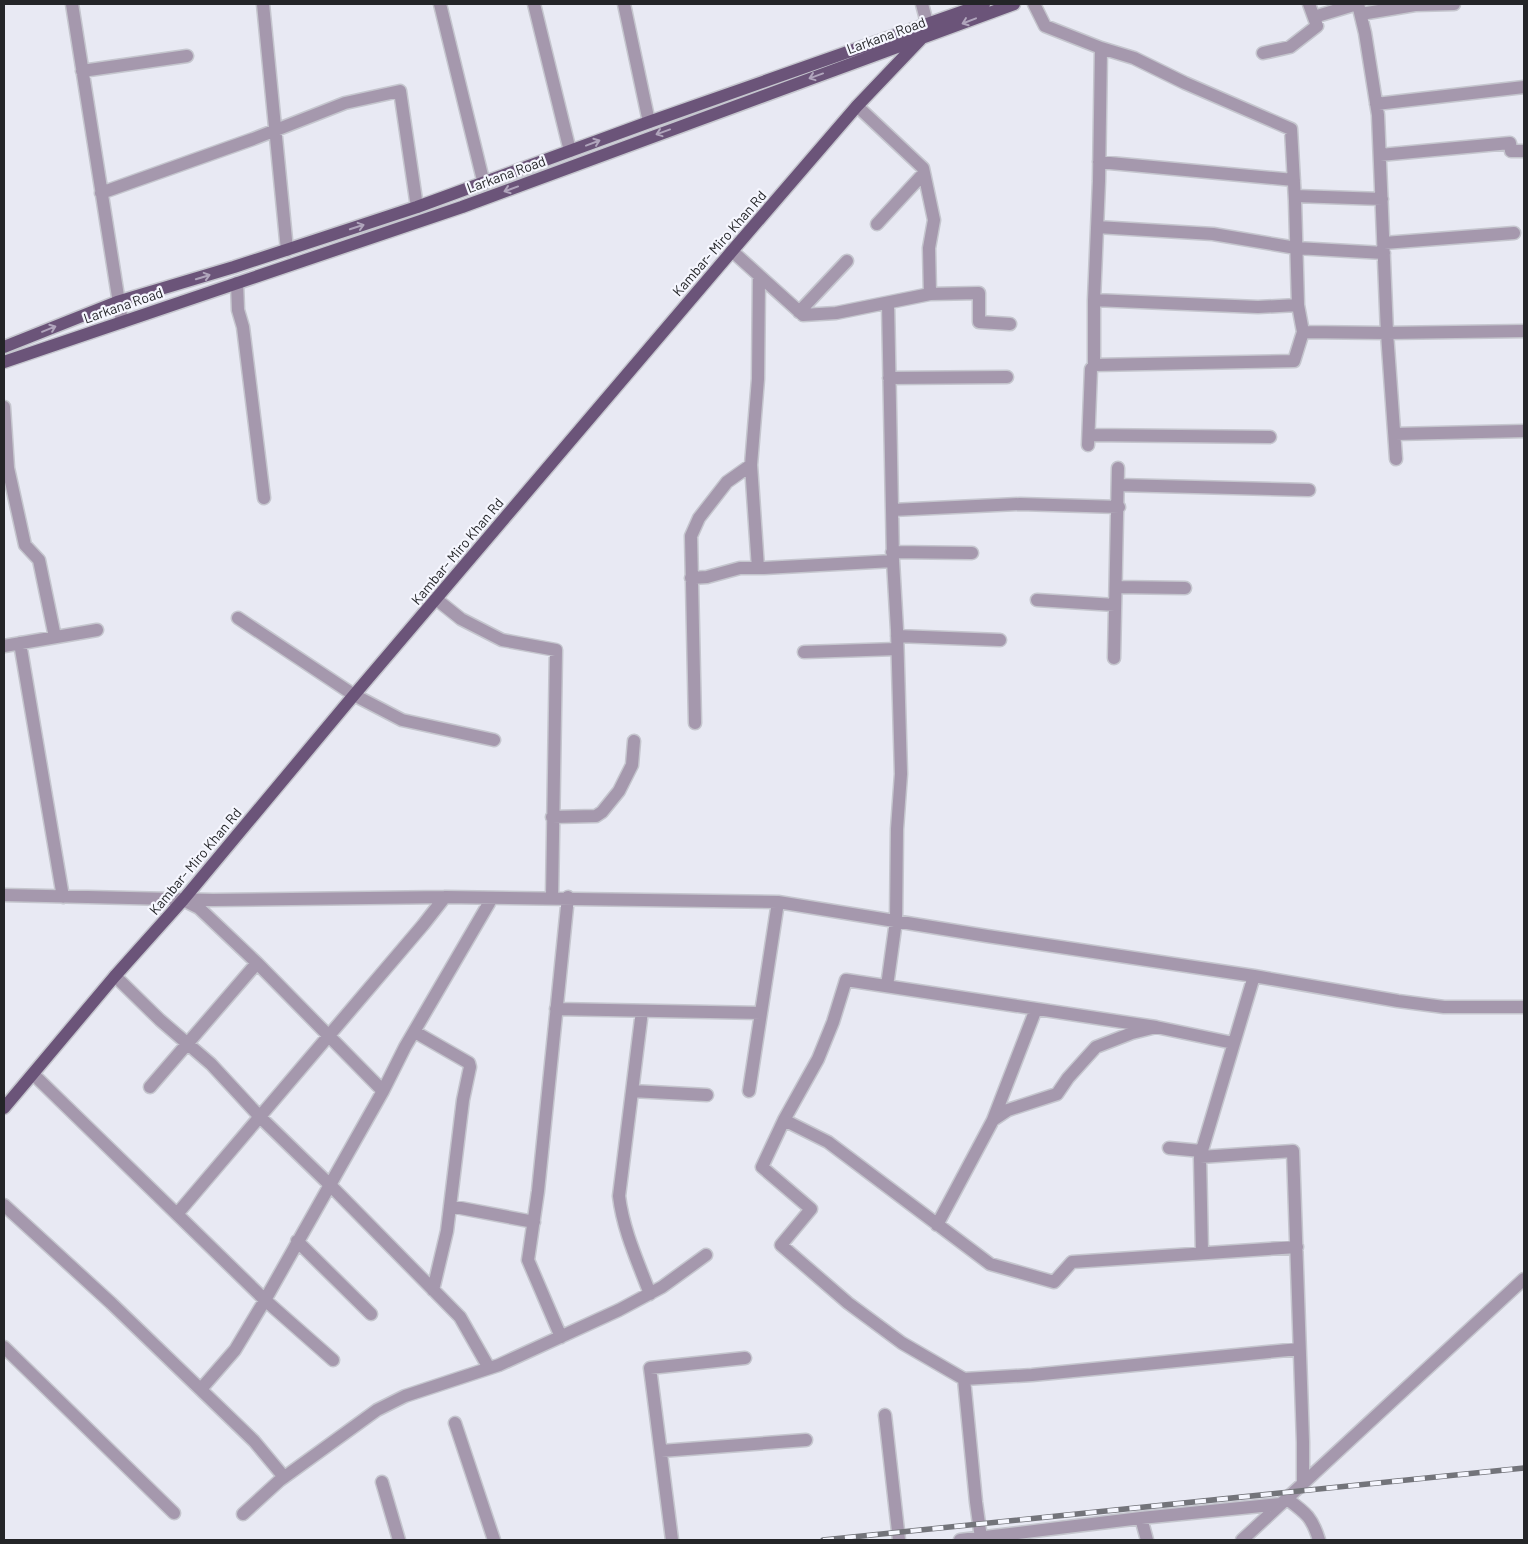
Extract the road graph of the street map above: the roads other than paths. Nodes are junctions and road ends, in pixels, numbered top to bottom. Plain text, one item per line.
1 (72, 4) edge
2 (263, 4) edge
3 (440, 4) edge
4 (534, 4) edge
5 (624, 4) edge
6 (922, 4) edge
7 (984, 4) edge
8 (1014, 4) edge
9 (1034, 4) edge
10 (1309, 4) edge
11 (1454, 4) edge
12 (1410, 5) edge
13 (1359, 7) edge
14 (1314, 17) junction
15 (933, 21) junction
16 (921, 38) junction
17 (1101, 48) junction
18 (1263, 53) dead end
19 (187, 56) dead end
20 (82, 71) junction
21 (1524, 87) edge
22 (738, 98) junction
23 (1376, 104) junction
24 (856, 106) junction
25 (649, 122) junction
26 (276, 130) junction
27 (1524, 151) edge
28 (570, 152) junction
29 (1380, 155) junction
30 (1099, 162) junction
31 (924, 173) junction
32 (1294, 180) junction
33 (484, 184) junction
34 (101, 193) junction
35 (1295, 196) junction
36 (1382, 198) junction
37 (417, 207) junction
38 (877, 224) dead end
39 (1097, 227) junction
40 (1514, 233) dead end
41 (1296, 248) junction
42 (1384, 248) junction
43 (287, 250) junction
44 (732, 251) junction
45 (847, 261) dead end
46 (759, 276) junction
47 (237, 283) junction
48 (930, 294) junction
49 (1094, 300) junction
50 (117, 302) junction
51 (888, 303) junction
52 (1298, 305) junction
53 (799, 312) junction
54 (122, 322) junction
55 (1010, 324) dead end
56 (1524, 331) edge
57 (1303, 332) junction
58 (1388, 334) junction
59 (4, 347) edge
60 (4, 362) edge
61 (1094, 365) junction
62 (1007, 377) dead end
63 (889, 378) junction
64 (4, 407) edge
65 (1524, 431) edge
66 (1395, 434) junction
67 (1270, 437) dead end
68 (1396, 459) dead end
69 (751, 465) junction
70 (6, 468) edge
71 (1118, 468) dead end
72 (1118, 485) junction
73 (1309, 490) dead end
74 (264, 498) dead end
75 (1118, 507) junction
76 (892, 510) junction
77 (972, 552) dead end
78 (892, 557) junction
79 (758, 568) junction
80 (691, 578) junction
81 (1116, 587) junction
82 (1186, 588) dead end
83 (436, 599) junction
84 (1037, 600) dead end
85 (1115, 606) junction
86 (238, 618) dead end
87 (97, 630) dead end
88 (897, 636) junction
89 (55, 637) junction
90 (1000, 640) dead end
91 (20, 643) junction
92 (4, 646) edge
93 (897, 649) junction
94 (804, 652) dead end
95 (1114, 658) dead end
96 (354, 695) junction
97 (695, 723) dead end
98 (494, 740) dead end
99 (634, 741) dead end
100 (552, 816) junction
101 (4, 896) edge
102 (63, 897) junction
103 (445, 897) junction
104 (552, 897) junction
105 (568, 897) junction
106 (492, 898) junction
107 (183, 900) junction
108 (778, 902) junction
109 (896, 922) junction
110 (257, 963) junction
111 (115, 976) junction
112 (1254, 976) junction
113 (887, 986) junction
114 (1524, 1007) edge
115 (556, 1008) junction
116 (1036, 1009) junction
117 (642, 1011) junction
118 (761, 1013) junction
119 (1156, 1027) junction
120 (415, 1032) junction
121 (328, 1036) junction
122 (1233, 1043) junction
123 (188, 1044) junction
124 (33, 1074) junction
125 (150, 1087) dead end
126 (382, 1091) junction
127 (632, 1091) junction
128 (749, 1091) dead end
129 (707, 1095) dead end
130 (4, 1108) edge
131 (260, 1117) junction
132 (784, 1120) junction
133 (992, 1120) junction
134 (1169, 1148) dead end
135 (1200, 1154) junction
136 (329, 1184) junction
137 (4, 1205) edge
138 (450, 1206) junction
139 (178, 1214) junction
140 (534, 1222) junction
141 (937, 1225) junction
142 (297, 1242) junction
143 (1297, 1247) junction
144 (1202, 1254) junction
145 (706, 1255) dead end
146 (1524, 1279) edge
147 (433, 1290) junction
148 (650, 1294) junction
149 (265, 1300) junction
150 (371, 1314) dead end
151 (560, 1337) junction
152 (4, 1347) edge
153 (1299, 1349) junction
154 (745, 1358) dead end
155 (333, 1360) dead end
156 (489, 1368) junction
157 (964, 1379) junction
158 (201, 1390) junction
159 (885, 1415) dead end
160 (455, 1423) dead end
161 (806, 1440) dead end
162 (661, 1451) junction
163 (284, 1477) junction
164 (382, 1482) dead end
165 (1303, 1484) junction
166 (1284, 1501) junction
167 (174, 1513) dead end
168 (243, 1514) dead end
169 (1141, 1518) junction
170 (981, 1538) junction
171 (399, 1540) edge
172 (494, 1540) edge
173 (672, 1540) edge
174 (899, 1540) edge
175 (960, 1540) edge
176 (966, 1540) edge
177 (1148, 1540) edge
178 (1242, 1540) edge
179 (1320, 1540) edge

1 - 20 street
2 - 26 street
3 - 33 street
4 - 28 street
5 - 25 street
6 - 15 street
7 - 15 main road, Larkana Road
8 -> 16 main road, Larkana Road
9 - 17 street
10 - 14 street
11 - 12 street
12 - 13 street
13 - 14 street
13 - 23 street
14 - 18 street
15 - 16 main road, Kambar- Miro Khan Rd
15 - 22 main road, Larkana Road
16 -> 22 main road, Larkana Road
16 - 24 main road, Kambar- Miro Khan Rd
17 - 30 street
17 - 32 street
19 - 20 street
20 - 34 street
21 - 23 street
22 - 25 main road, Larkana Road
22 -> 47 main road, Larkana Road
23 - 29 street
24 - 31 street
24 - 44 main road, Kambar- Miro Khan Rd
28 -> 25 main road, Larkana Road
26 - 34 street
26 - 37 street
26 - 43 street
27 - 29 street
28 - 33 main road, Larkana Road
29 - 36 street
30 - 32 street
30 - 39 street
31 - 38 street
31 - 48 street
32 - 35 street
33 - 37 main road, Larkana Road
34 - 50 street
35 - 36 street
35 - 41 street
36 - 42 street
43 -> 37 main road, Larkana Road
39 - 41 street
39 - 49 street
40 - 42 street
41 - 42 street
41 - 52 street
42 - 58 street
50 -> 43 main road, Larkana Road
44 - 46 street
44 - 83 main road, Kambar- Miro Khan Rd
45 - 53 street
46 - 53 street
46 - 69 street
47 - 54 main road, Larkana Road
47 - 74 street
48 - 51 street
48 - 55 street
49 - 52 street
49 - 61 street
50 - 54 street
59 -> 50 main road, Larkana Road
51 - 53 street
51 - 63 street
52 - 57 street
54 - 60 main road, Larkana Road
56 - 58 street
57 - 58 street
57 - 61 street
58 - 66 street
61 - 67 street
62 - 63 street
63 - 76 street
64 - 70 street
65 - 66 street
66 - 68 street
69 - 79 street
69 - 80 street
70 - 89 street
71 - 72 street
72 - 73 street
72 - 75 street
75 - 76 street
75 - 81 street
76 - 78 street
77 - 78 street
78 - 79 street
78 - 88 street
79 - 80 street
80 - 97 street
81 - 82 street
81 - 85 street
83 - 96 main road, Kambar- Miro Khan Rd
83 - 100 street
84 - 85 street
85 - 95 street
86 - 96 street
87 - 89 street
88 - 90 street
88 - 93 street
89 - 91 street
91 - 92 street
91 - 102 street
93 - 94 street
93 - 109 street
96 - 98 street
96 - 107 main road, Kambar- Miro Khan Rd
99 - 100 street
100 - 104 street
101 - 102 street
102 - 107 street
103 - 106 street
103 - 107 street
103 - 121 street
104 - 105 street
104 - 106 street
105 - 108 street
105 - 115 street
106 - 120 street
107 - 110 street
107 - 111 main road, Kambar- Miro Khan Rd
108 - 109 street
108 - 118 street
109 - 112 street
109 - 113 street
110 - 121 street
110 - 123 street
111 - 123 street
111 - 124 main road, Kambar- Miro Khan Rd
112 - 114 street
112 - 122 street
113 - 116 street
113 - 132 street
115 - 117 street
115 - 140 street
116 - 119 street
116 - 133 street
117 - 118 street
117 - 127 street
118 - 128 street
119 - 122 street
119 - 133 street
120 - 126 street
120 - 138 street
121 - 126 street
121 - 131 street
122 - 135 street
123 - 125 street
123 - 131 street
124 - 130 main road, Kambar- Miro Khan Rd
124 - 139 street
126 - 136 street
127 - 129 street
127 - 148 street
131 - 136 street
131 - 139 street
132 - 141 street
132 - 157 street
133 - 141 street
134 - 135 street
135 - 143 street
135 - 144 street
136 - 142 street
136 - 147 street
137 - 158 street
138 - 140 street
138 - 147 street
139 - 149 street
140 - 151 street
141 - 144 street
142 - 149 street
142 - 150 street
143 - 144 street
143 - 153 street
145 - 148 street
146 - 165 street
147 - 156 street
148 - 151 street
149 - 155 street
149 - 158 street
151 - 156 street
152 - 167 street
153 - 157 street
153 - 165 street
154 - 162 street
156 - 163 street
157 - 170 street
158 - 163 street
159 - 174 street
160 - 172 street
161 - 162 street
162 - 173 street
163 - 168 street
164 - 171 street
165 - 166 street
166 - 169 street
166 - 178 street
166 - 179 street
169 - 170 street
169 - 177 street
170 - 176 street
175 - 176 street

